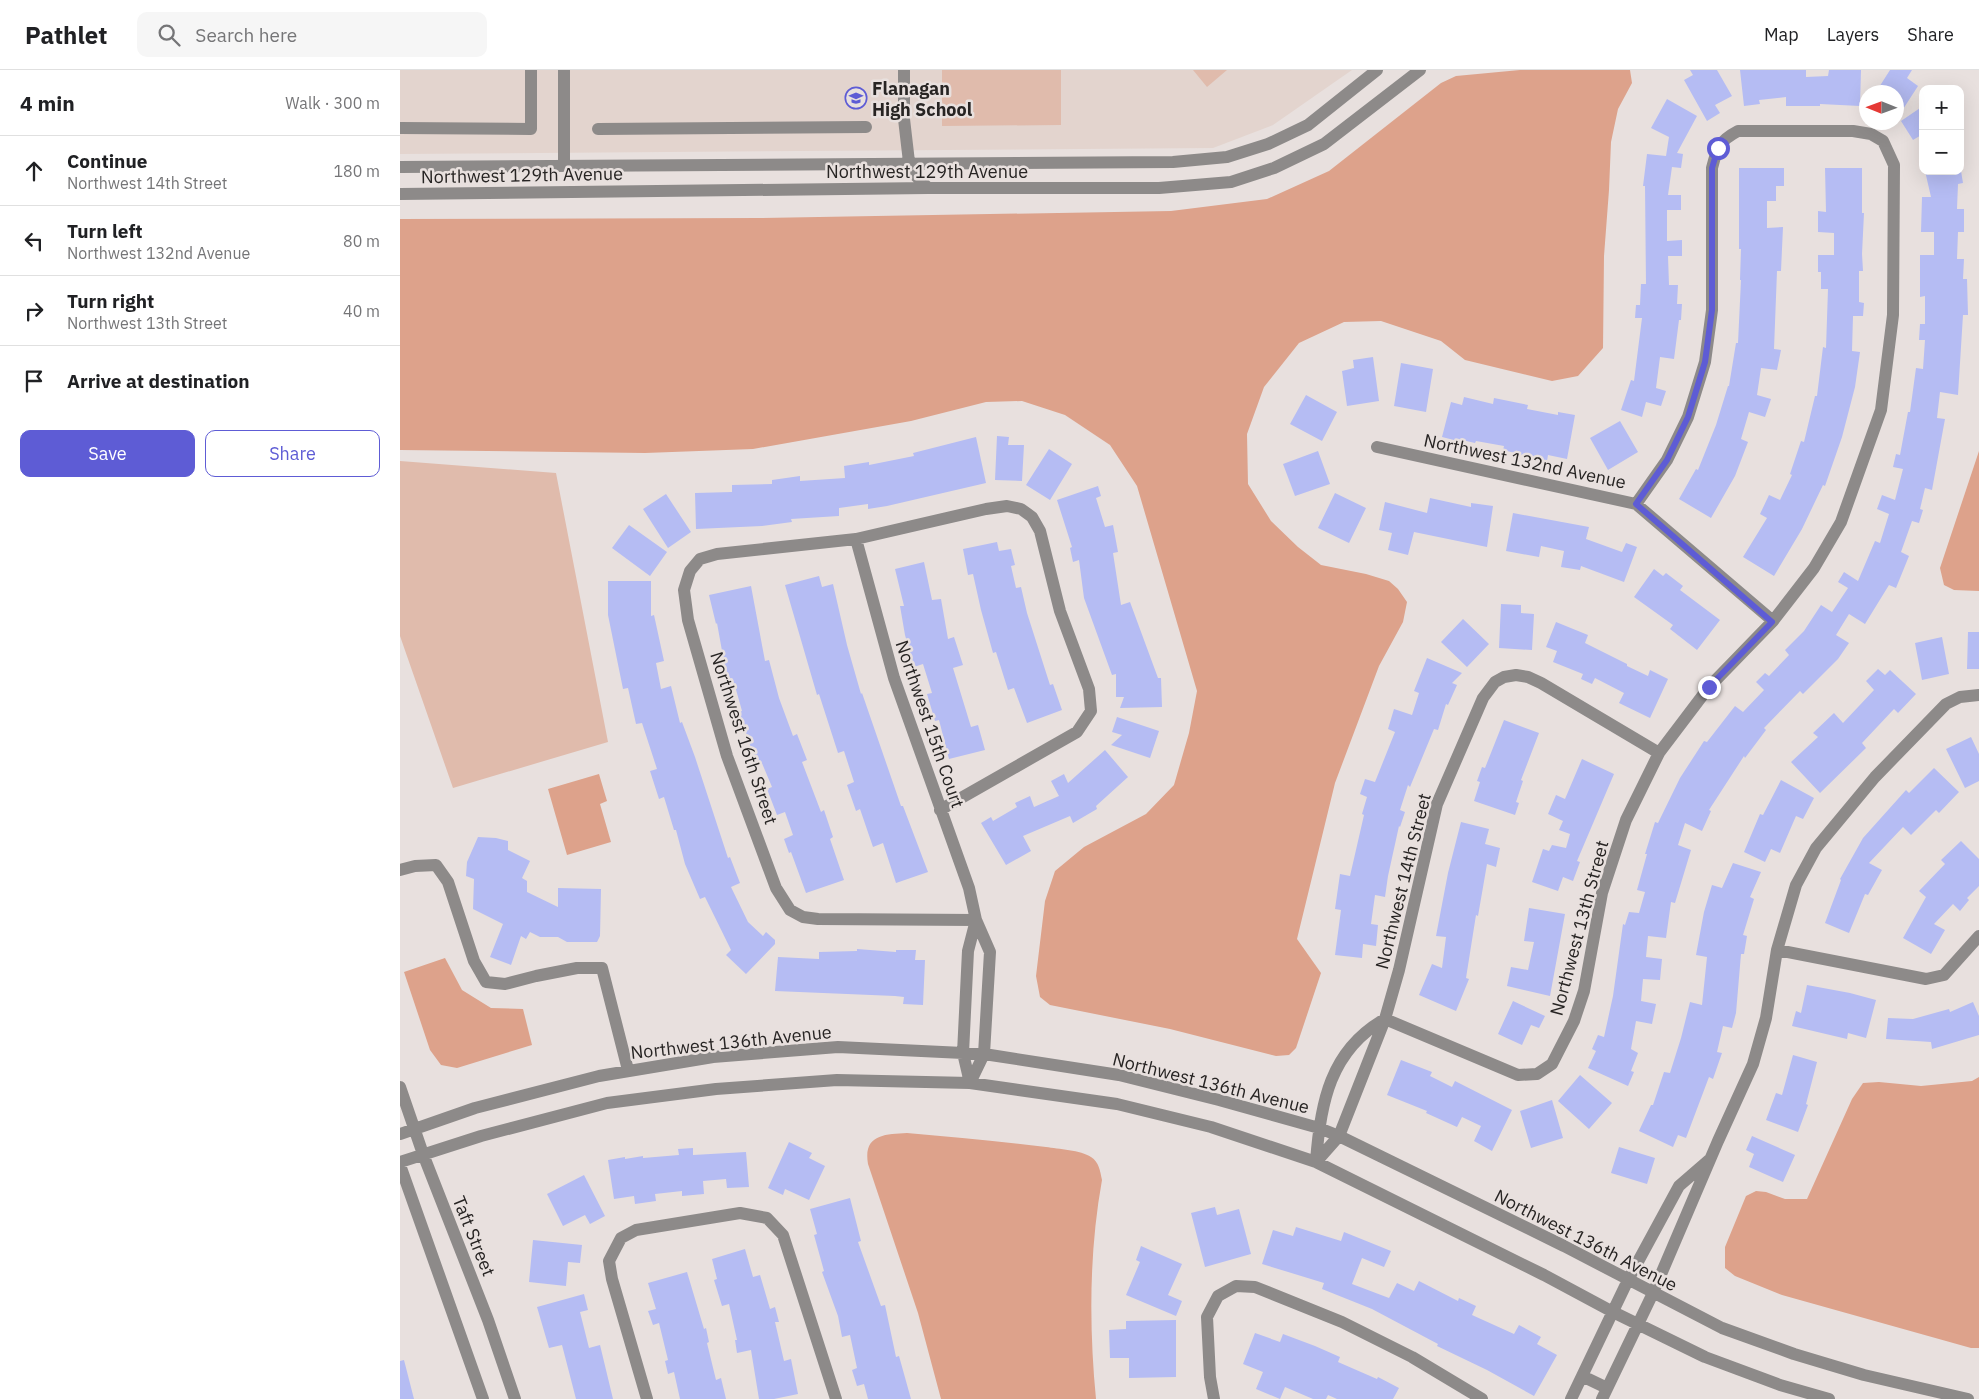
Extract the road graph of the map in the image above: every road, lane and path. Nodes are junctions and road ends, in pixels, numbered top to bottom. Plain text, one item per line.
1 (531, 70) edge
2 (564, 70) edge
3 (904, 70) edge
4 (1377, 70) edge
5 (1420, 70) edge
6 (866, 127) dead end
7 (400, 128) edge
8 (598, 129) dead end
9 (909, 162) junction
10 (564, 166) junction
11 (400, 167) edge
12 (928, 188) junction
13 (400, 194) edge
14 (1377, 447) dead end
15 (1636, 504) junction
16 (856, 539) junction
17 (1772, 622) junction
18 (1979, 695) edge
19 (1659, 754) junction
20 (940, 810) junction
21 (400, 870) edge
22 (976, 920) junction
23 (1979, 936) edge
24 (1777, 950) junction
25 (1385, 1019) junction
26 (963, 1053) junction
27 (984, 1054) junction
28 (628, 1070) junction
29 (970, 1083) junction
30 (400, 1087) edge
31 (1319, 1128) junction
32 (415, 1129) junction
33 (400, 1134) edge
34 (1339, 1136) junction
35 (423, 1154) junction
36 (1712, 1156) junction
37 (1316, 1162) junction
38 (400, 1163) edge
39 (1628, 1280) junction
40 (1653, 1294) junction
41 (1613, 1312) junction
42 (1638, 1324) junction
43 (1582, 1376) junction
44 (1604, 1394) edge
45 (483, 1399) edge
46 (515, 1399) edge
47 (647, 1399) edge
48 (836, 1399) edge
49 (1214, 1399) edge
50 (1482, 1399) edge
51 (1571, 1399) edge
52 (1829, 1399) edge
53 (1968, 1399) edge

1 - 7 street
2 - 10 street
3 - 9 street
4 - 9 street, Northwest 129th Avenue
5 - 12 street, Northwest 129th Avenue
6 - 8 street
9 - 10 street, Northwest 129th Avenue
9 - 12 street
10 - 11 street, Northwest 129th Avenue
12 - 13 street, Northwest 129th Avenue
14 - 15 street, Northwest 132nd Avenue
15 - 17 street, Northwest 132nd Avenue
15 - 17 street, Northwest 13th Street
16 - 20 street, Northwest 15th Court
16 - 20 street
16 - 22 street, Northwest 16th Street
17 - 19 street, Northwest 13th Street
18 - 24 street
19 - 25 street, Northwest 13th Street
19 - 25 street, Northwest 14th Street
20 - 22 street, Northwest 15th Court
21 - 28 street
22 - 26 street, Northwest 15th Court
22 - 27 street, Northwest 15th Court
23 - 24 street
24 - 36 street
25 - 31 street
25 - 34 street, Northwest 14th Street
26 - 27 street, Northwest 136th Avenue
26 - 28 street, Northwest 136th Avenue
26 - 29 street, Northwest 15th Court
27 - 29 street, Northwest 15th Court
27 - 31 street, Northwest 136th Avenue
28 - 32 street, Northwest 136th Avenue
29 - 35 street
29 - 37 street
30 - 32 street, Taft Street
31 - 34 street, Northwest 136th Avenue
31 - 37 street
32 - 33 street, Northwest 136th Avenue
32 - 35 street, Taft Street
34 - 37 street, Northwest 14th Street
34 - 39 street, Northwest 136th Avenue
35 - 38 street
35 - 46 street, Taft Street
36 - 39 street
36 - 40 street
37 - 41 street
38 - 45 street
39 - 40 street, Northwest 136th Avenue
39 - 41 street
40 - 42 street
40 - 53 street, Northwest 136th Avenue
41 - 42 street
41 - 43 street
42 - 44 street
42 - 52 street
43 - 44 street
43 - 51 street
47 - 48 street
49 - 50 street

